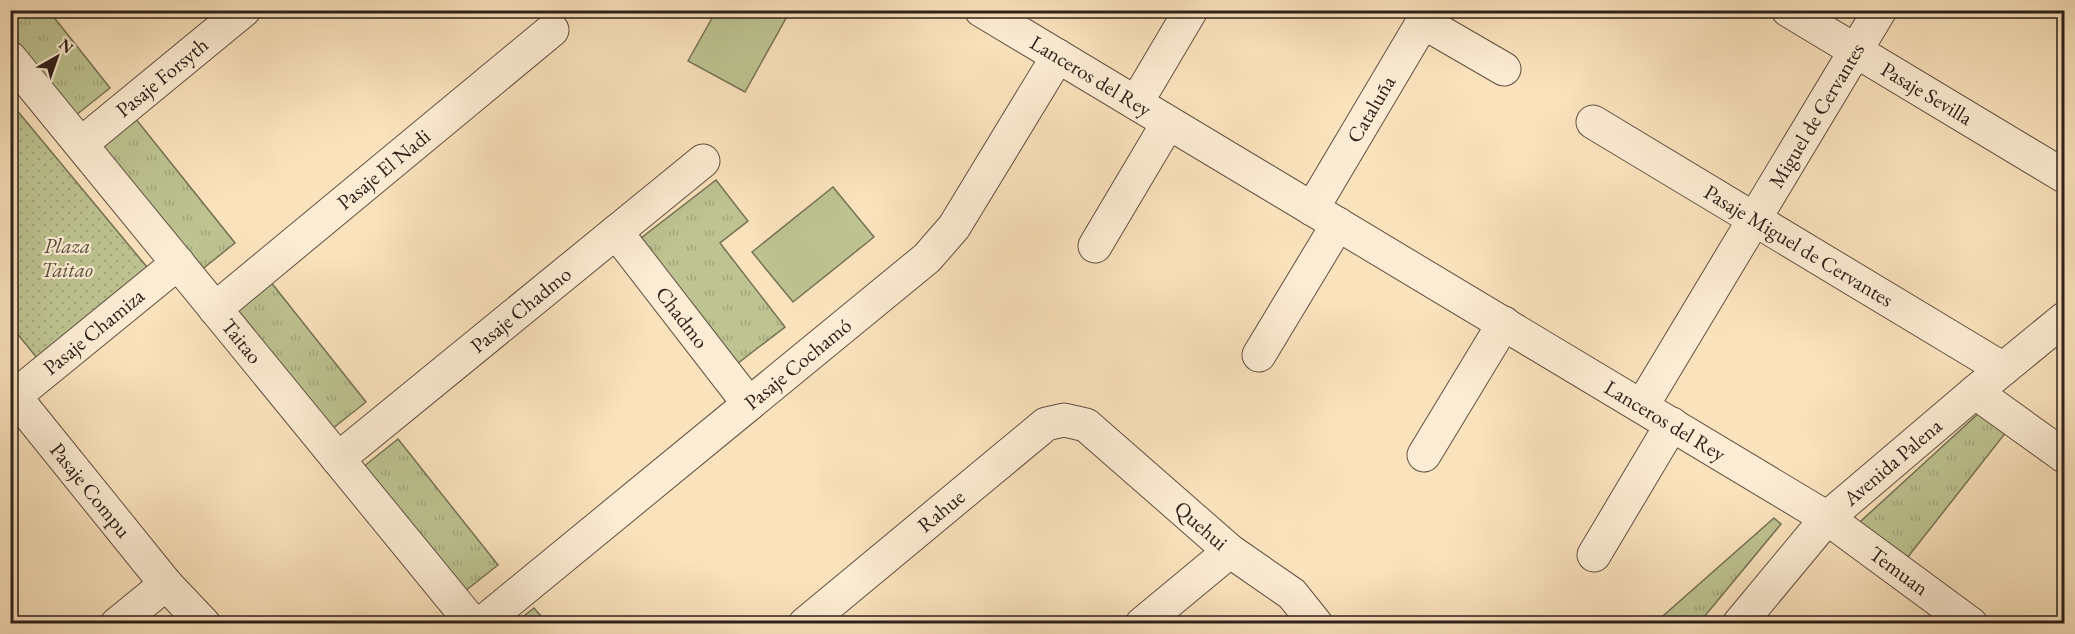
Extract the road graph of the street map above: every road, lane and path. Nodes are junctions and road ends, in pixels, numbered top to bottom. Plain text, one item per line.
1 (244, 10) edge
2 (981, 10) edge
3 (1191, 10) edge
4 (1788, 10) edge
5 (1880, 10) edge
6 (1427, 16) edge
7 (552, 30) dead end
8 (1856, 51) junction
9 (1058, 56) junction
10 (10, 58) edge
11 (1504, 69) dead end
12 (1136, 104) junction
13 (1593, 122) dead end
14 (1168, 123) junction
15 (81, 144) junction
16 (702, 161) dead end
17 (2064, 176) edge
18 (1325, 216) junction
19 (1755, 218) junction
20 (616, 232) junction
21 (1095, 246) dead end
22 (178, 263) junction
23 (215, 309) junction
24 (2064, 319) edge
25 (1504, 323) junction
26 (1259, 356) dead end
27 (2003, 369) junction
28 (1975, 392) junction
29 (13, 399) edge
30 (749, 404) junction
31 (1642, 406) junction
32 (1672, 424) junction
33 (1086, 425) joint
34 (1424, 455) dead end
35 (2064, 456) edge
36 (338, 459) junction
37 (1827, 518) junction
38 (1230, 551) junction
39 (1594, 555) dead end
40 (166, 584) junction
41 (117, 624) edge
42 (204, 624) edge
43 (474, 624) edge
44 (481, 624) edge
45 (805, 624) edge
46 (1142, 624) edge
47 (1316, 624) edge
48 (1739, 624) edge
49 (1971, 624) edge

1 - 15 street, Pasaje Forsyth
2 - 9 street, Lanceros del Rey
3 - 12 street
4 - 8 street, Pasaje Sevilla
5 - 8 street, Miguel de Cervantes
6 - 11 street
6 - 18 street, Cataluña
7 - 23 street, Pasaje El Nadi
8 - 17 street, Pasaje Sevilla
8 - 19 street, Miguel de Cervantes
9 - 12 street, Lanceros del Rey
9 - 30 street, Pasaje Cochamó
10 - 15 street, Taitao
12 - 14 street, Lanceros del Rey
13 - 19 street, Pasaje Miguel de Cervantes
14 - 18 street, Lanceros del Rey
14 - 21 street, Lanceros del Rey
15 - 22 street, Taitao
16 - 20 street, Pasaje Chadmo
18 - 25 street, Lanceros del Rey
18 - 26 street
19 - 27 street, Pasaje Miguel de Cervantes
19 - 31 street, Miguel de Cervantes
20 - 30 street, Chadmo
20 - 36 street, Pasaje Chadmo
22 - 23 street, Taitao
22 - 29 street, Pasaje Chamiza
23 - 36 street, Taitao
24 - 27 street, Avenida Palena
25 - 31 street, Lanceros del Rey
25 - 34 street
27 - 28 street, Avenida Palena
28 - 35 street
28 - 37 street, Avenida Palena
29 - 40 street, Pasaje Compu
30 - 44 street, Pasaje Cochamó
31 - 32 street, Lanceros del Rey
32 - 37 street, Lanceros del Rey
32 - 39 street
33 - 38 street, Quehui
33 - 45 street, Rahue
36 - 43 street, Taitao
37 - 48 street, Avenida Palena
37 - 49 street, Temuan
38 - 46 street
38 - 47 street, Quehui
40 - 41 street
40 - 42 street, Pasaje Compu

